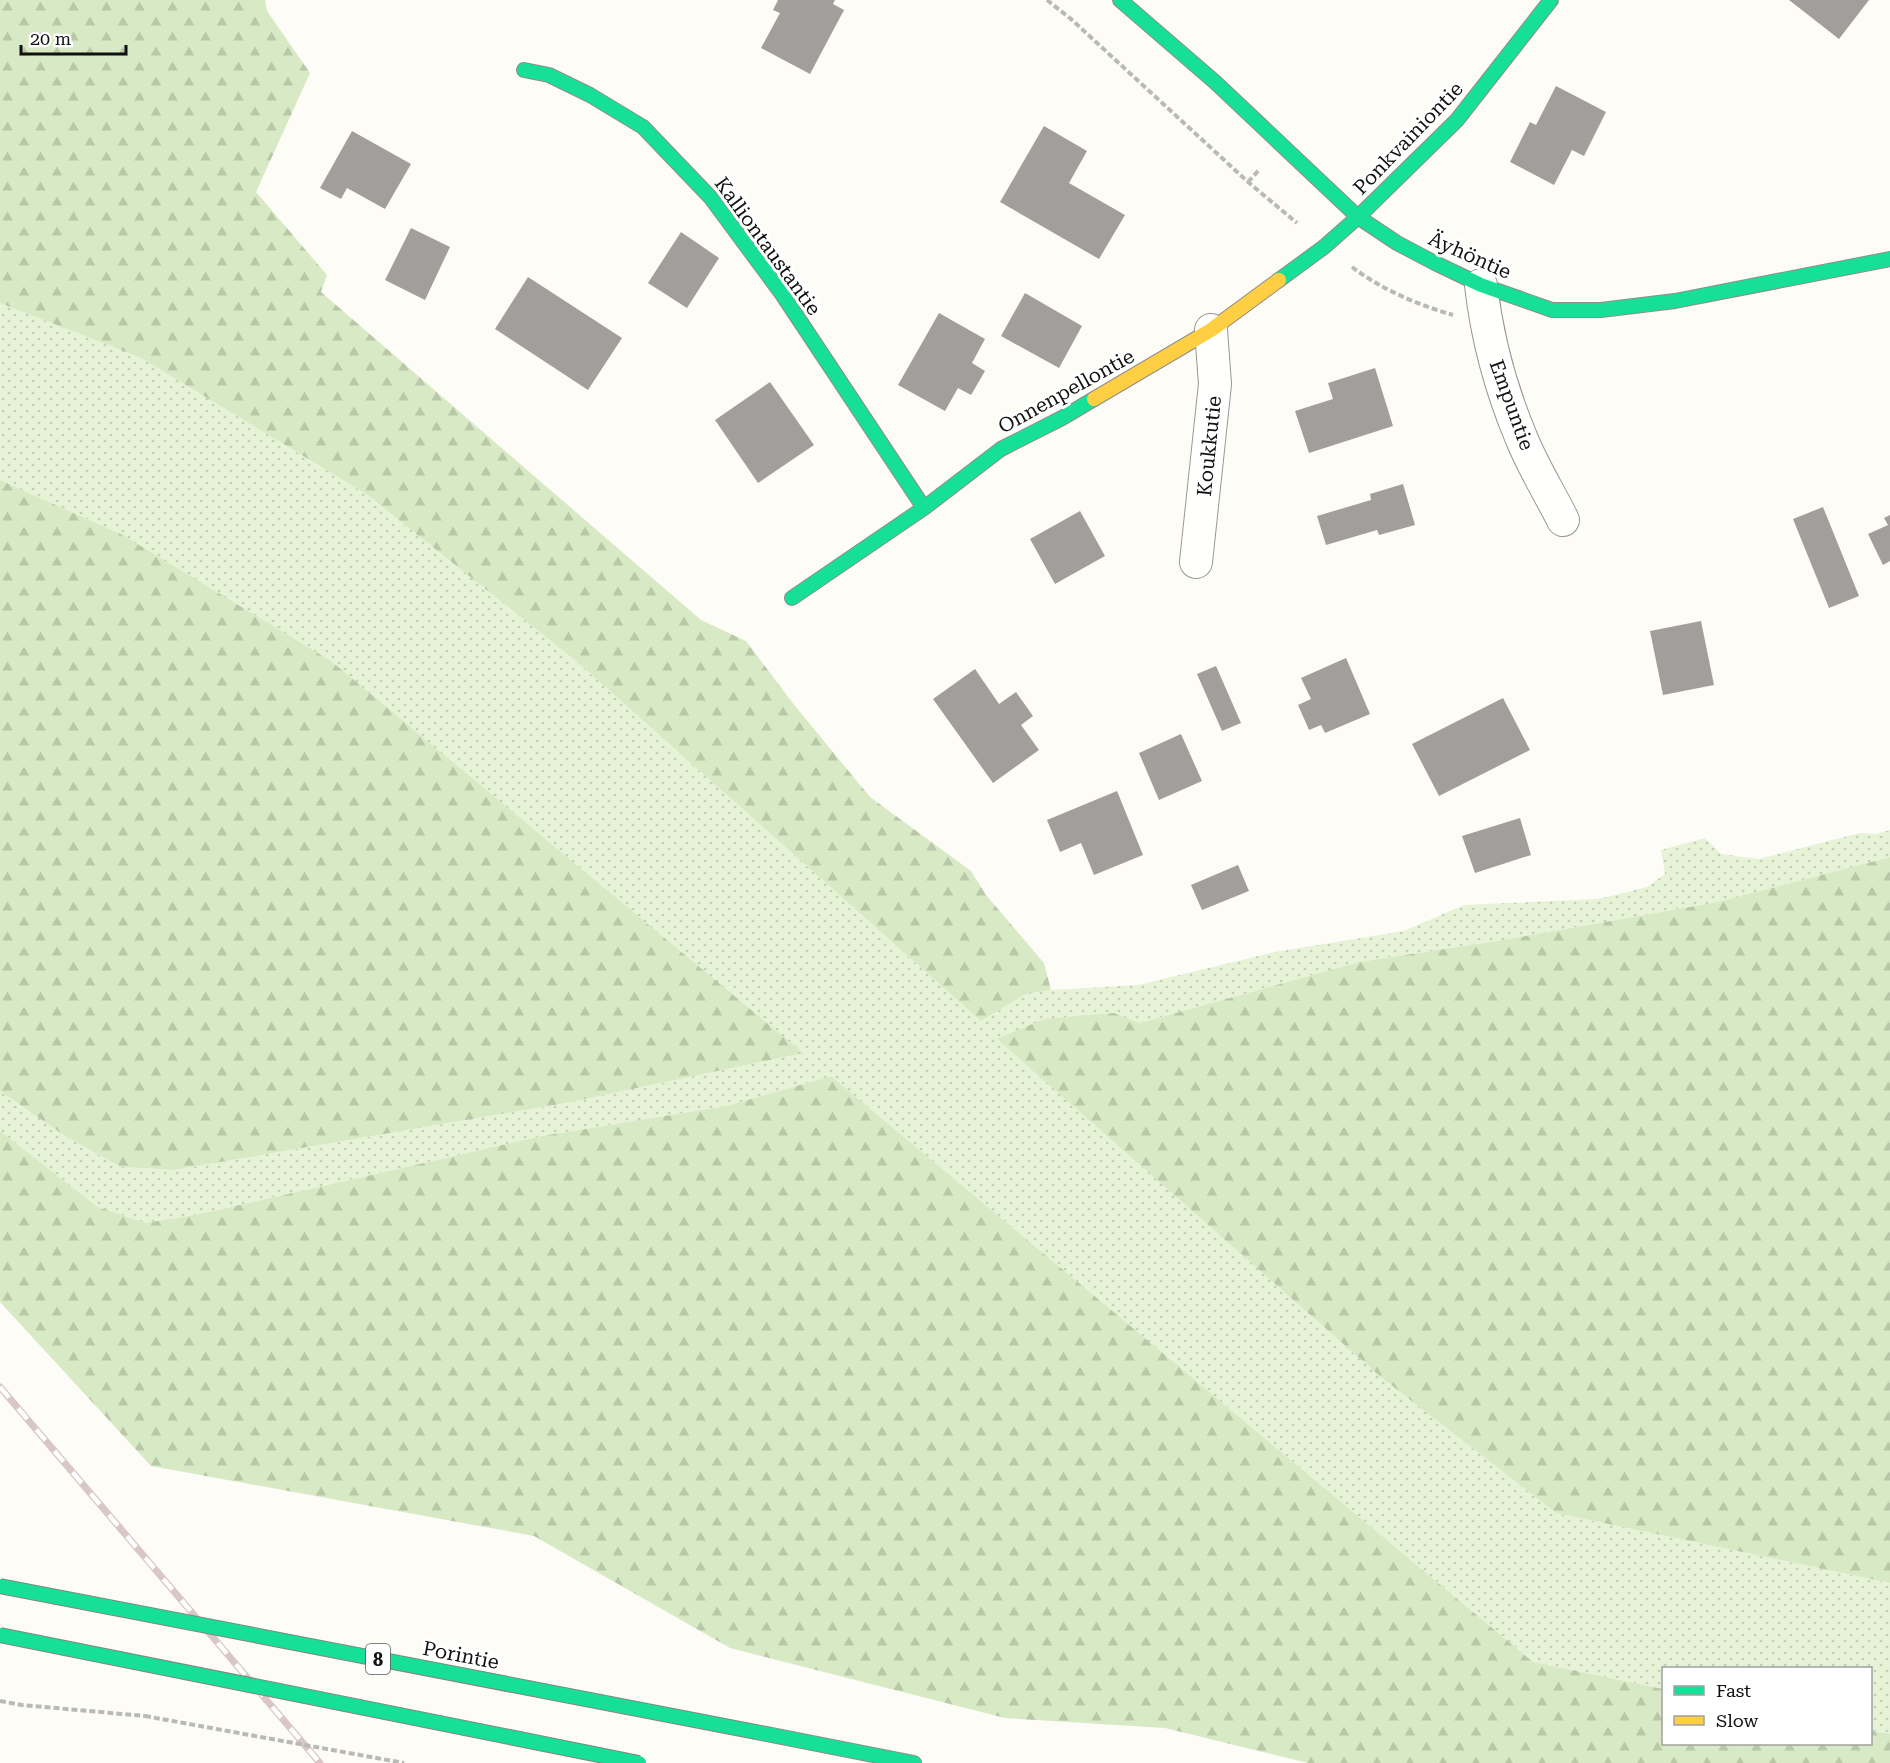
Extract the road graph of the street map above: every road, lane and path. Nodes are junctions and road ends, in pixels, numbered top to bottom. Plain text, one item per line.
1 (1120, 0) edge
2 (1551, 0) edge
3 (524, 70) dead end
4 (1358, 217) junction
5 (1890, 259) edge
6 (1481, 285) junction
7 (1211, 330) junction
8 (924, 508) junction
9 (1563, 520) dead end
10 (1196, 562) dead end
11 (792, 598) dead end
12 (0, 1586) edge
13 (0, 1635) edge
14 (0, 1701) edge
15 (404, 1763) edge
16 (639, 1763) edge
17 (914, 1763) edge

1 - 4 main road, Äyhöntie
2 - 4 main road, Ponkvainiontie
3 - 8 main road, Kalliontaustantie
4 - 6 main road, Äyhöntie
4 - 7 main road, Onnenpellontie
5 - 6 main road, Äyhöntie
6 - 9 street, Empuntie
7 - 8 main road, Onnenpellontie
7 - 10 street, Koukkutie
8 - 11 main road, Onnenpellontie
12 - 17 main road, Porintie / 8, bridge
13 - 16 main road, bridge
14 - 15 path, bridge

